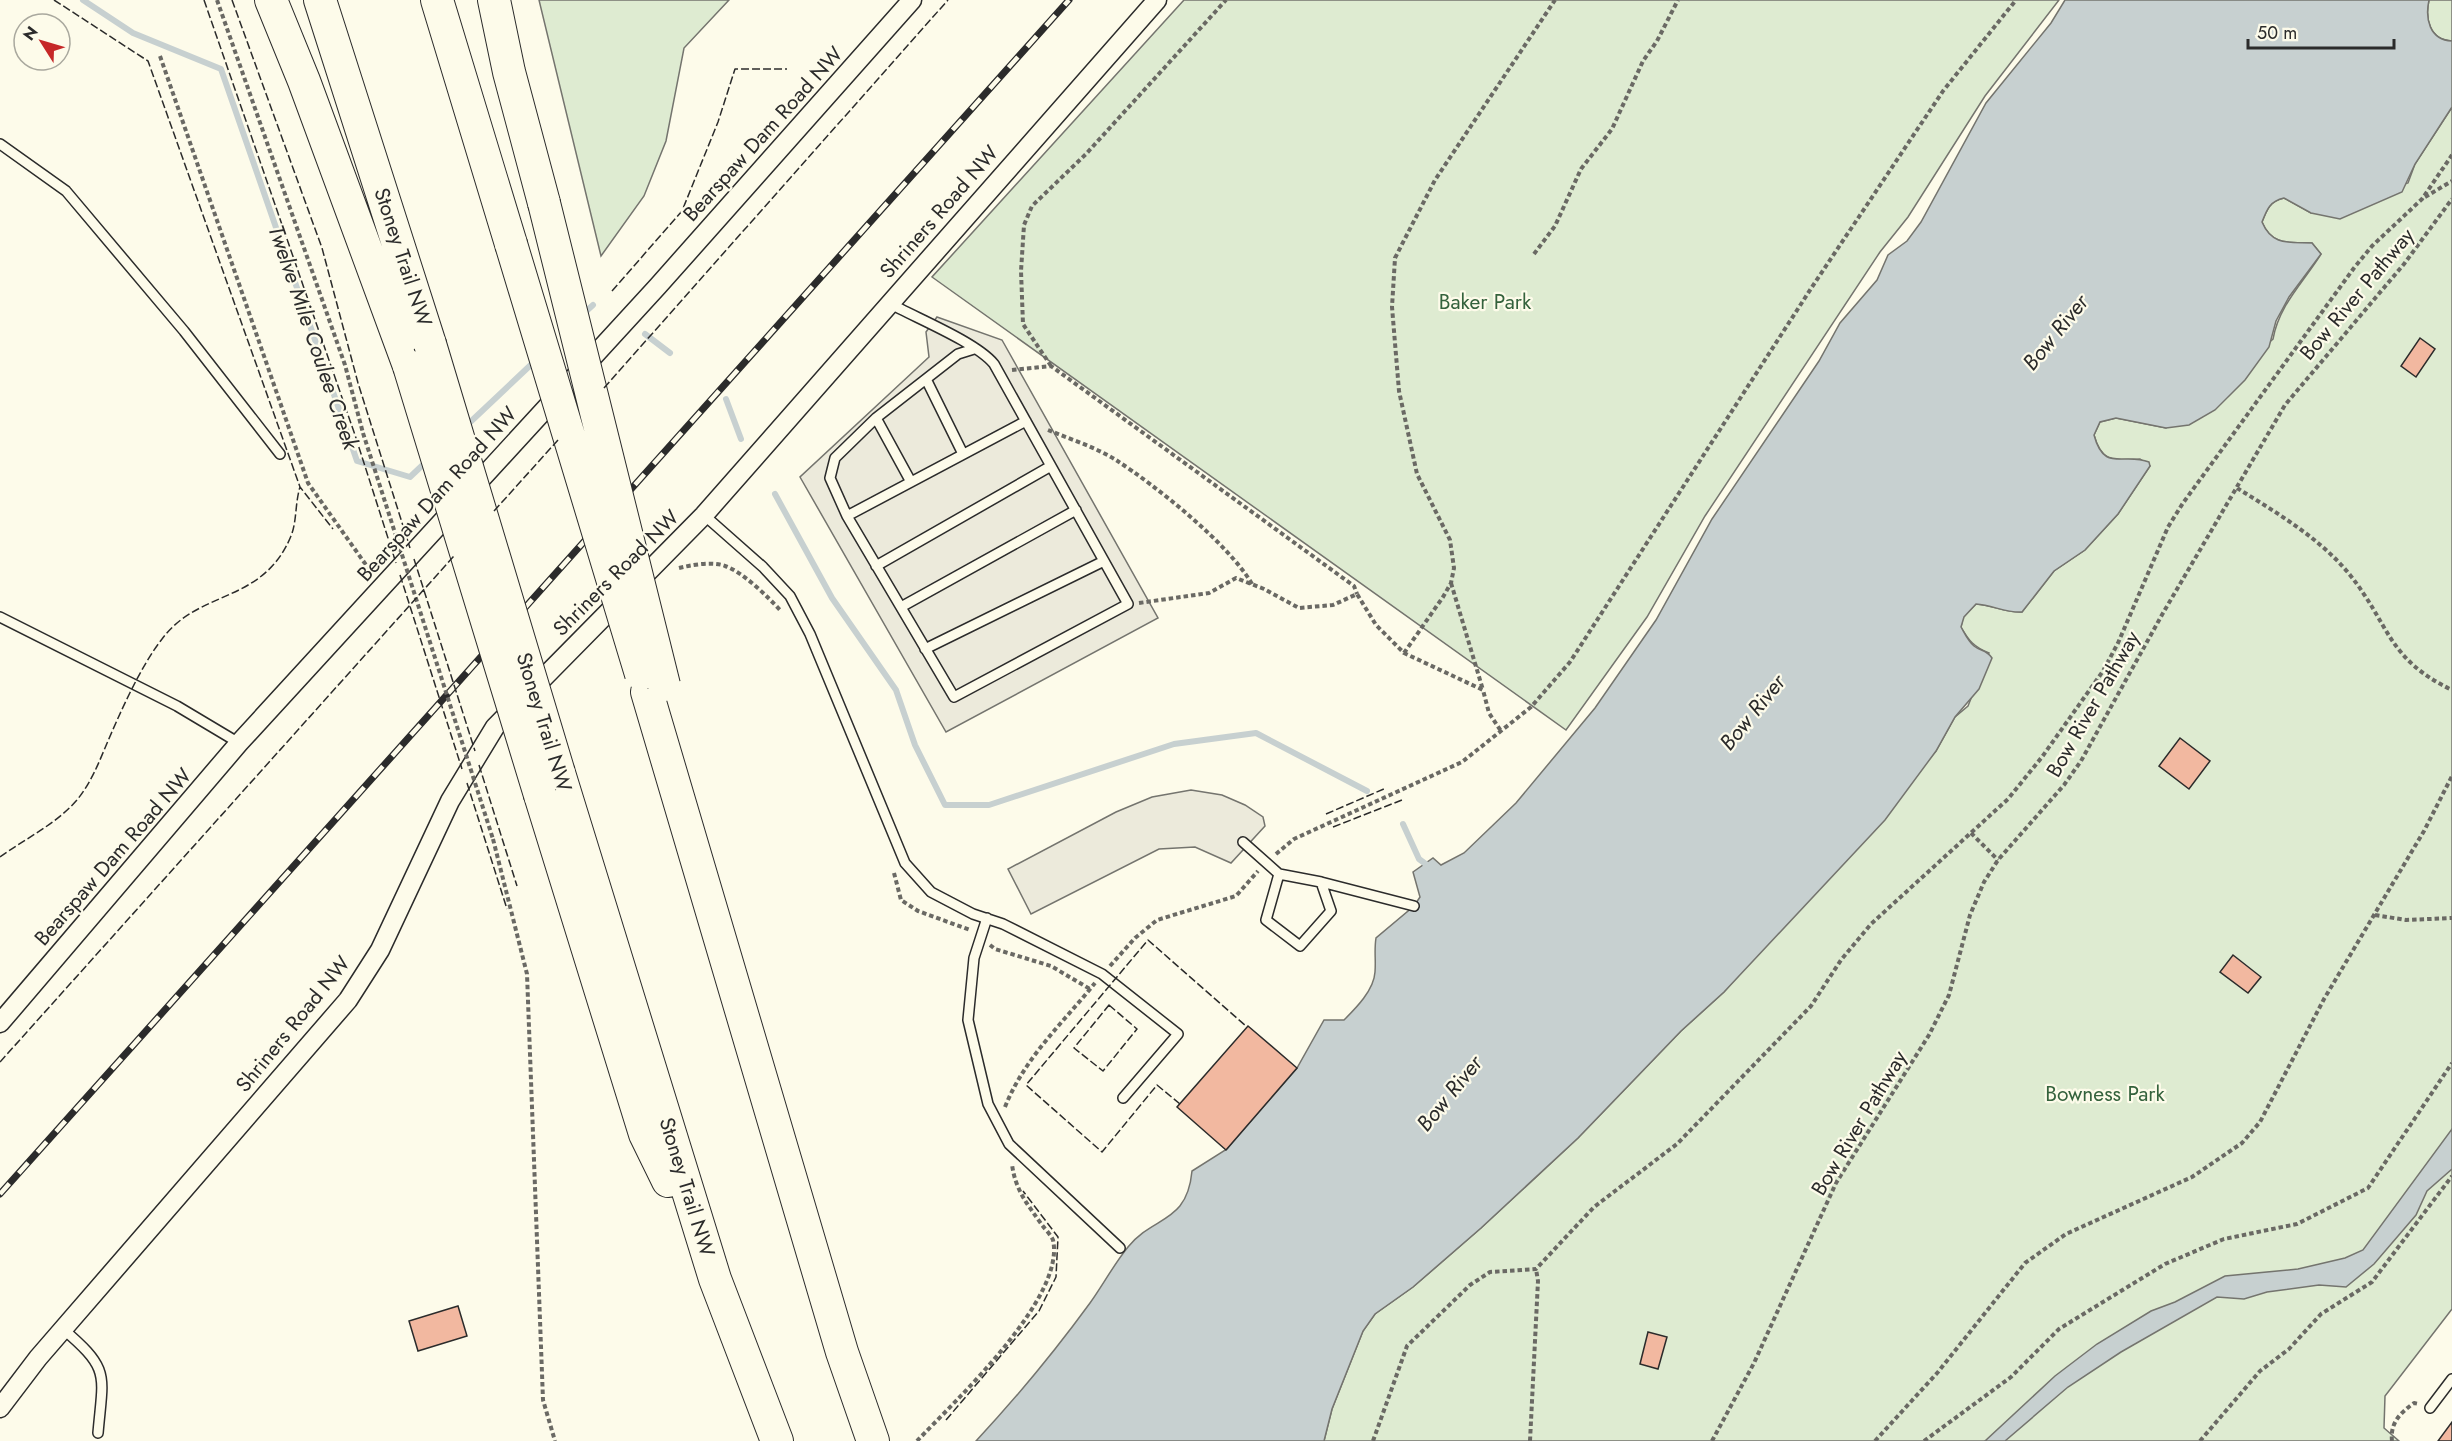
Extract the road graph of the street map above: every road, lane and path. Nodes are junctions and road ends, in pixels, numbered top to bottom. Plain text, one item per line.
1 (218, 0) edge
2 (271, 0) edge
3 (320, 0) edge
4 (437, 0) edge
5 (494, 0) edge
6 (912, 0) edge
7 (1157, 0) edge
8 (1226, 0) edge
9 (1556, 0) edge
10 (1678, 0) edge
11 (2016, 0) edge
12 (160, 56) dead end
13 (0, 144) edge
14 (2452, 155) edge
15 (2452, 181) edge
16 (2422, 199) junction
17 (2452, 200) edge
18 (1534, 254) dead end
19 (889, 303) junction
20 (974, 348) junction
21 (1050, 366) junction
22 (999, 373) junction
23 (926, 378) junction
24 (876, 418) junction
25 (1026, 422) junction
26 (1033, 434) junction
27 (280, 454) dead end
28 (963, 454) junction
29 (1051, 466) junction
30 (911, 482) junction
31 (2237, 488) junction
32 (1076, 510) junction
33 (704, 515) junction
34 (847, 516) junction
35 (1104, 561) junction
36 (876, 566) junction
37 (674, 570) dead end
38 (1451, 583) junction
39 (1252, 584) junction
40 (382, 588) junction
41 (1357, 594) junction
42 (1128, 604) junction
43 (901, 607) junction
44 (784, 615) dead end
45 (0, 617) edge
46 (925, 649) junction
47 (1404, 653) junction
48 (655, 688) junction
49 (1483, 690) junction
50 (2452, 690) edge
51 (1502, 731) junction
52 (239, 743) junction
53 (2452, 776) edge
54 (479, 778) dead end
55 (550, 784) junction
56 (473, 787) dead end
57 (1971, 833) junction
58 (1243, 842) dead end
59 (1998, 860) junction
60 (1265, 862) junction
61 (890, 865) dead end
62 (1279, 874) junction
63 (1321, 882) junction
64 (1414, 906) dead end
65 (2375, 915) junction
66 (987, 918) junction
67 (2452, 918) edge
68 (981, 937) junction
69 (1102, 974) junction
70 (1090, 989) junction
71 (1, 1021) edge
72 (2452, 1064) edge
73 (1123, 1098) dead end
74 (1009, 1144) junction
75 (2452, 1176) edge
76 (1120, 1248) dead end
77 (1536, 1269) junction
78 (63, 1329) junction
79 (2452, 1379) edge
80 (0, 1408) edge
81 (2430, 1408) joint
82 (98, 1433) dead end
83 (555, 1441) edge
84 (777, 1441) edge
85 (873, 1441) edge
86 (917, 1441) edge
87 (1373, 1441) edge
88 (1530, 1441) edge
89 (1712, 1441) edge
90 (1875, 1441) edge
91 (1924, 1441) edge
92 (2200, 1441) edge
93 (2392, 1441) edge

1 - 83 path, bridge
2 - 55 highway, bridge
3 - 55 highway, Stoney Trail NW, bridge
4 - 48 highway, bridge
5 - 48 highway, bridge
6 - 40 street, Bearspaw Dam Road NW
7 - 19 street, Shriners Road NW
8 - 21 path
9 - 38 path
10 - 18 path
11 - 51 path
12 - 40 path
13 - 27 lane
14 - 16 path
15 - 16 path
16 - 57 path
17 - 31 path, Bow River Pathway
19 - 20 lane
19 - 33 street, Shriners Road NW
20 - 22 lane
20 - 23 lane
21 - 22 path
21 - 41 path
22 - 25 lane
23 - 24 lane
23 - 28 lane
24 - 30 lane
24 - 34 lane
25 - 26 lane
25 - 28 lane
26 - 29 lane
26 - 39 path
28 - 30 lane
29 - 32 lane
29 - 36 lane
30 - 34 lane
31 - 50 path
31 - 59 path, Bow River Pathway
32 - 35 lane
32 - 43 lane
33 - 66 lane
33 - 78 street, Shriners Road NW
34 - 36 lane
35 - 42 lane
35 - 46 lane
36 - 43 lane
37 - 44 path
38 - 47 path
38 - 49 path
39 - 41 path
39 - 42 path
40 - 52 street, Bearspaw Dam Road NW
41 - 47 path
42 - 46 lane
43 - 46 lane
45 - 52 lane
47 - 49 path
48 - 85 highway
49 - 51 path
51 - 60 path
52 - 71 street, Bearspaw Dam Road NW
53 - 65 path
54 - 56 path
55 - 84 highway, Stoney Trail NW
57 - 59 path
57 - 77 path
58 - 60 lane
59 - 89 path, Bow River Pathway
60 - 62 lane
60 - 69 path
61 - 68 path
62 - 63 lane
62 - 63 lane
63 - 64 lane
65 - 67 path
65 - 90 path
66 - 68 lane
66 - 69 lane
68 - 70 path
68 - 74 lane
69 - 70 path
69 - 73 lane
70 - 74 path
72 - 91 path
74 - 76 lane
74 - 86 path
75 - 92 path
77 - 87 path
77 - 88 path
78 - 80 street, Shriners Road NW
78 - 82 lane
79 - 81 lane
81 - 93 path

